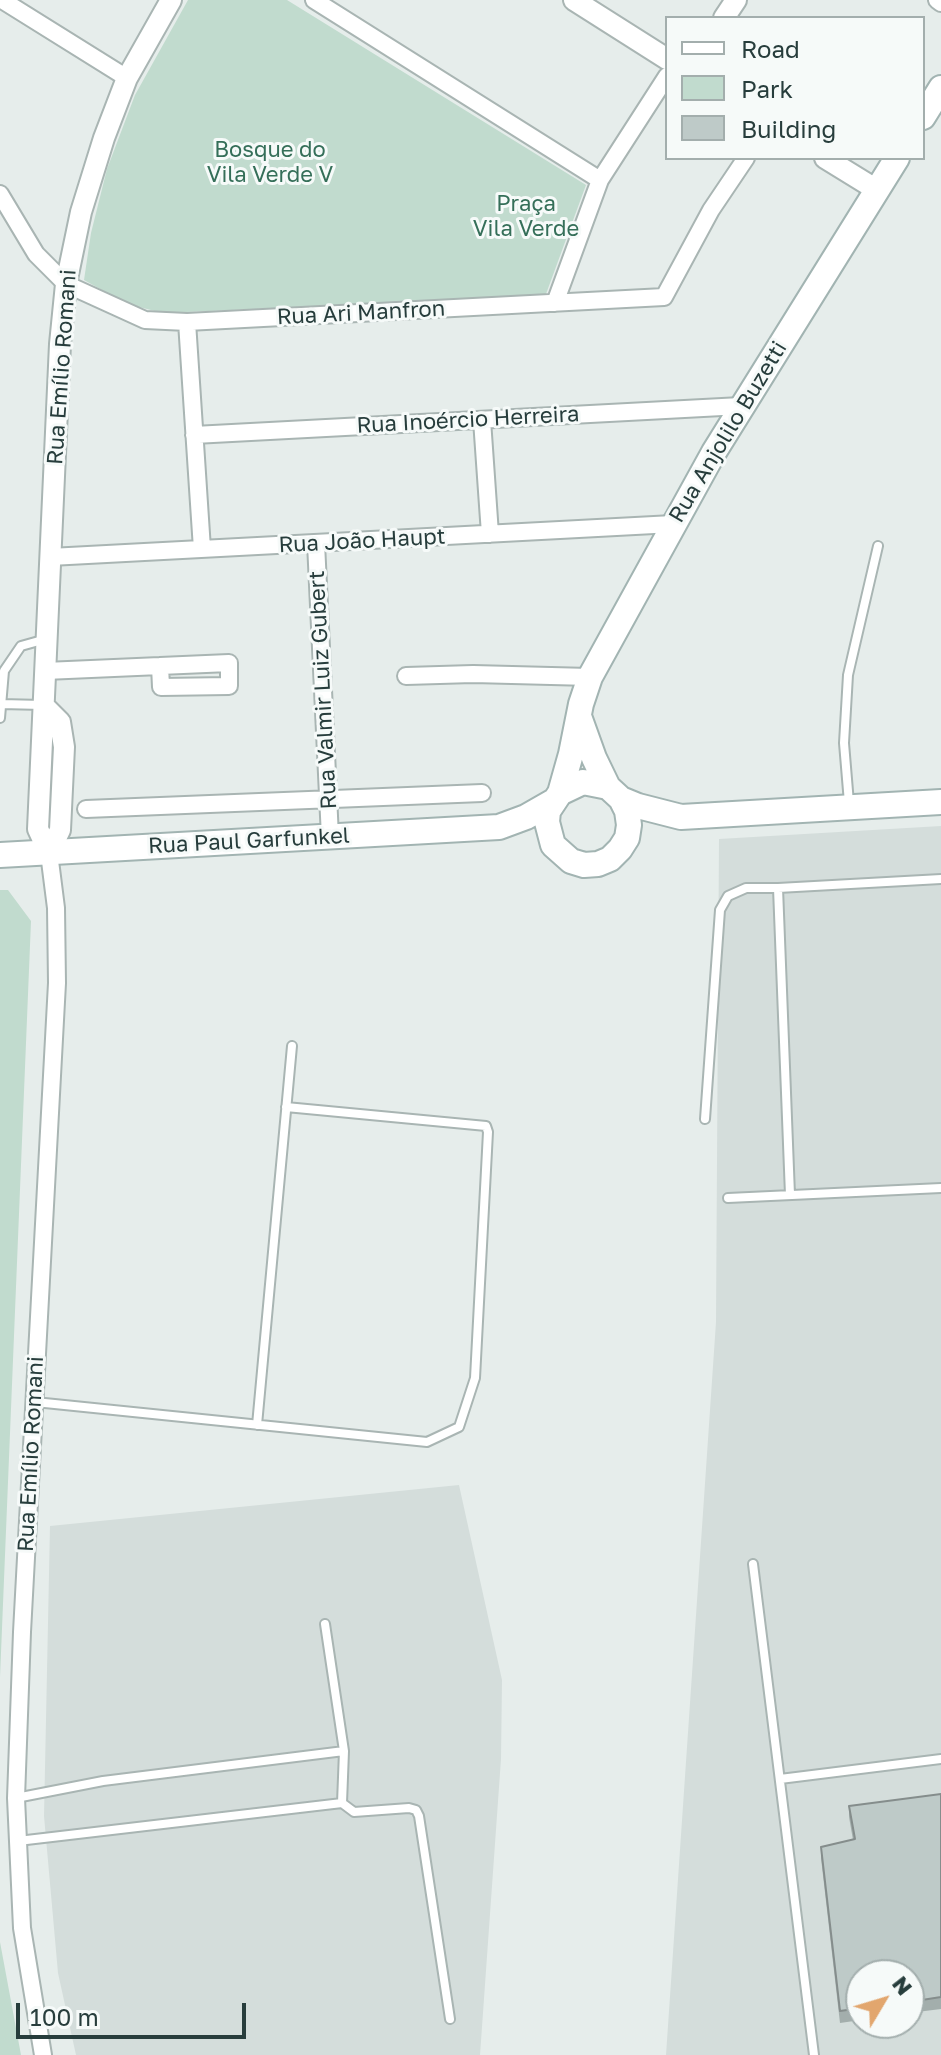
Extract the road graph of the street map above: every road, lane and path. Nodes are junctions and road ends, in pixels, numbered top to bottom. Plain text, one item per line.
1 (2, 0) edge
2 (171, 0) edge
3 (314, 0) edge
4 (574, 0) edge
5 (26, 6) edge
6 (599, 7) edge
7 (665, 57) edge
8 (127, 78) junction
9 (665, 79) edge
10 (941, 88) edge
11 (925, 114) edge
12 (745, 160) edge
13 (828, 160) edge
14 (896, 160) edge
15 (600, 180) junction
16 (877, 190) junction
17 (0, 194) edge
18 (66, 284) junction
19 (555, 303) junction
20 (187, 322) junction
21 (741, 406) junction
22 (482, 420) junction
23 (194, 435) junction
24 (673, 524) junction
25 (490, 534) junction
26 (316, 543) junction
27 (878, 546) dead end
28 (202, 549) junction
29 (50, 557) junction
30 (47, 638) junction
31 (160, 666) dead end
32 (45, 671) junction
33 (406, 676) dead end
34 (590, 677) junction
35 (1, 704) edge
36 (43, 705) junction
37 (580, 717) junction
38 (0, 718) edge
39 (482, 793) dead end
40 (614, 793) junction
41 (557, 797) junction
42 (328, 800) junction
43 (941, 802) edge
44 (849, 807) junction
45 (86, 809) dead end
46 (681, 817) junction
47 (499, 827) junction
48 (330, 837) junction
49 (620, 849) junction
50 (49, 853) junction
51 (560, 854) junction
52 (0, 855) edge
53 (941, 879) edge
54 (778, 888) junction
55 (292, 1046) dead end
56 (286, 1107) junction
57 (705, 1119) dead end
58 (941, 1188) edge
59 (790, 1195) junction
60 (728, 1198) dead end
61 (34, 1402) junction
62 (257, 1425) junction
63 (753, 1564) dead end
64 (325, 1624) dead end
65 (344, 1751) junction
66 (941, 1759) edge
67 (780, 1779) junction
68 (16, 1798) junction
69 (342, 1803) junction
70 (17, 1841) junction
71 (450, 2019) dead end
72 (43, 2055) edge
73 (814, 2055) edge

1 - 5 street
2 - 8 street, Rua Emílio Romani
3 - 15 street
4 - 6 street
5 - 8 street
6 - 7 street
8 - 18 street, Rua Emílio Romani
9 - 15 street
10 - 11 main road
12 - 19 street, Rua Ari Manfron
13 - 16 street
14 - 16 main road, Rua Anjolilo Buzetti
15 - 19 street
16 - 21 main road, Rua Anjolilo Buzetti
17 - 18 street
18 - 20 street, Rua Ari Manfron
18 - 29 street, Rua Emílio Romani
19 - 20 street, Rua Ari Manfron
20 - 23 street
21 - 22 street, Rua Inoércio Herreira
21 - 24 main road, Rua Anjolilo Buzetti
22 - 23 street, Rua Inoércio Herreira
22 - 25 street
23 - 28 street
24 - 25 street, Rua João Haupt
24 - 34 main road, Rua Anjolilo Buzetti
25 - 26 street, Rua João Haupt
26 - 28 street, Rua João Haupt
26 - 42 street, Rua Valmir Luiz Gubert
27 - 44 lane
28 - 29 street, Rua João Haupt
29 - 30 street, Rua Emílio Romani
30 - 32 street, Rua Emílio Romani
30 - 35 lane
31 - 32 street
32 - 36 street, Rua Emílio Romani
33 - 34 street
34 - 37 main road, Rua Anjolilo Buzetti
35 - 36 lane
35 - 38 lane
36 - 50 street, Rua Emílio Romani
37 - 40 main road
37 - 41 main road, Rua Anjolilo Buzetti
39 - 42 street
40 - 41 main road
40 - 46 main road
40 - 49 main road
41 - 47 main road, Rua Paul Garfunkel
41 - 51 main road
42 - 45 street
42 - 48 street, Rua Valmir Luiz Gubert
43 - 44 main road
44 - 46 main road
46 - 49 main road
47 - 48 main road, Rua Paul Garfunkel
47 - 51 main road, Rua Paul Garfunkel
48 - 50 main road, Rua Paul Garfunkel
49 - 51 main road
50 - 52 main road, Rua Paul Garfunkel
50 - 61 street, Rua Emílio Romani
53 - 54 lane
54 - 57 lane
54 - 59 lane
55 - 56 lane
56 - 62 lane
56 - 62 lane
58 - 59 lane
59 - 60 lane
61 - 62 lane
61 - 68 street, Rua Emílio Romani
63 - 67 lane
64 - 65 lane
65 - 68 lane
65 - 69 lane
66 - 67 lane
67 - 73 lane
68 - 70 street, Rua Emílio Romani
69 - 70 lane
69 - 71 lane
70 - 72 street, Rua Emílio Romani

